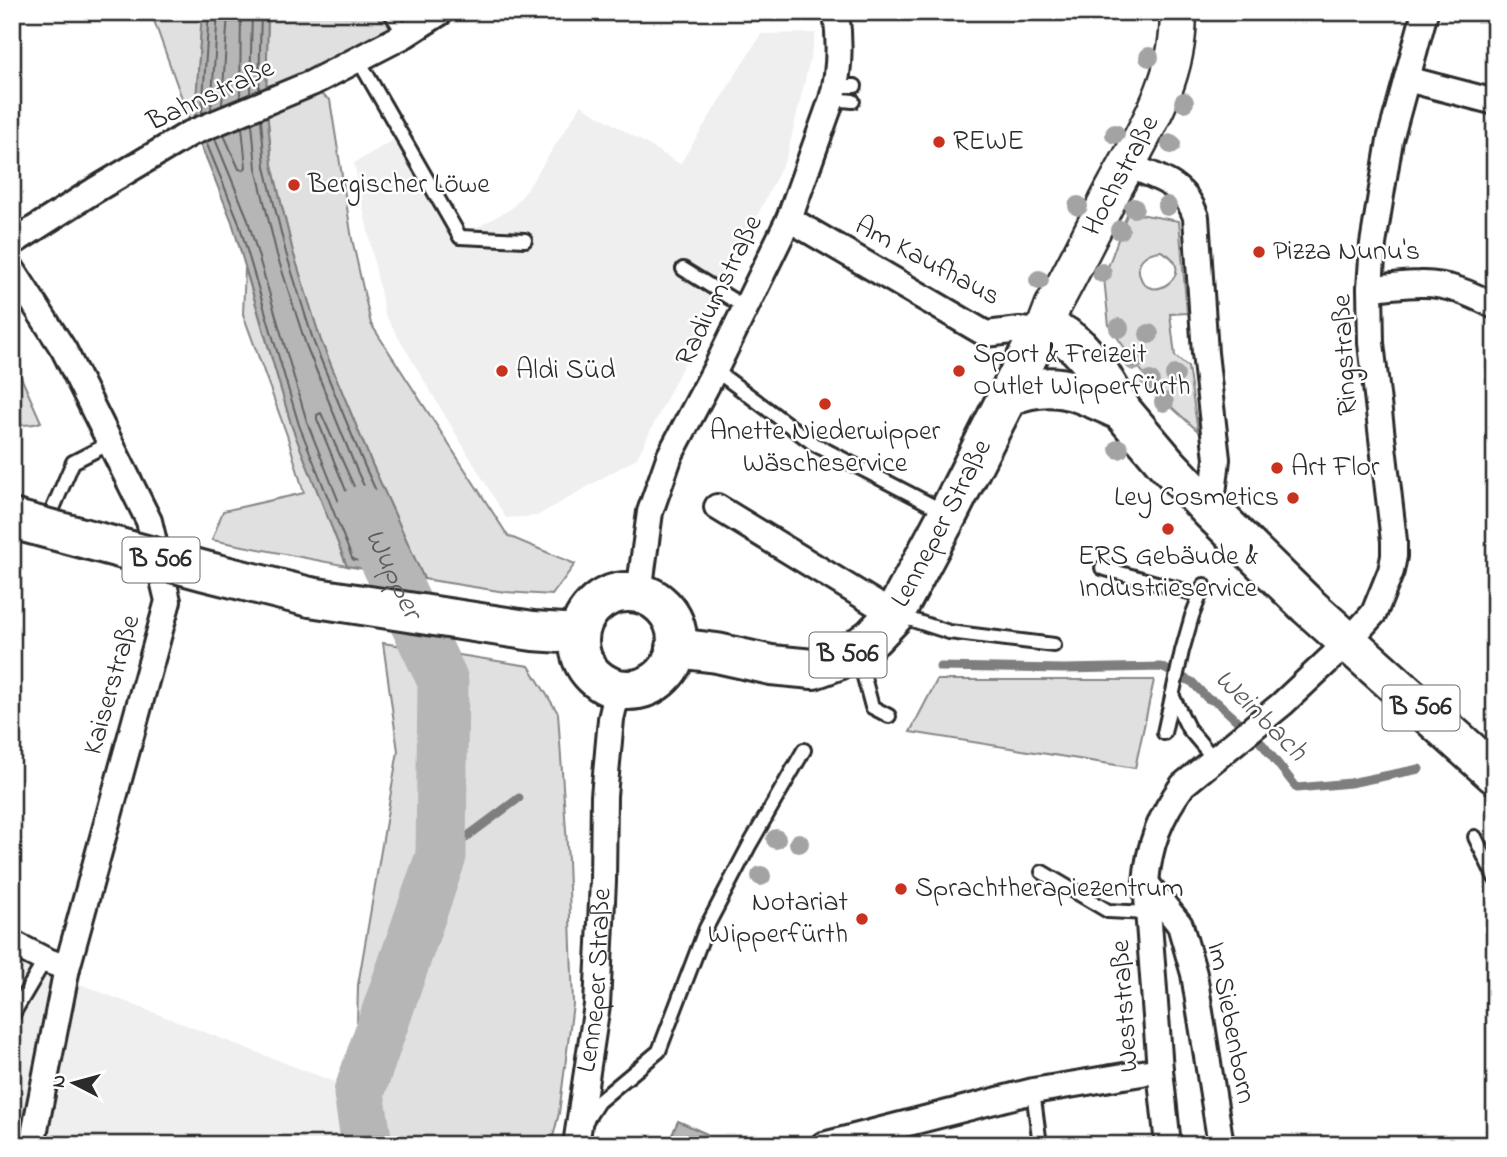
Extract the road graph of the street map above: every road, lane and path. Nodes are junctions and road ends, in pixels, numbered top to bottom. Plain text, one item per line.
1 (390, 12) edge
2 (441, 12) edge
3 (836, 12) edge
4 (1178, 12) edge
5 (1425, 12) edge
6 (405, 35) junction
7 (358, 59) junction
8 (1407, 79) junction
9 (1495, 102) edge
10 (1128, 164) junction
11 (789, 219) junction
12 (525, 240) dead end
13 (12, 243) edge
14 (12, 269) edge
15 (683, 269) dead end
16 (1370, 288) junction
17 (1495, 306) edge
18 (746, 308) junction
19 (1043, 332) junction
20 (715, 370) junction
21 (1008, 396) junction
22 (1122, 411) junction
23 (110, 443) junction
24 (717, 507) dead end
25 (1211, 511) junction
26 (51, 513) dead end
27 (948, 514) junction
28 (12, 519) edge
29 (1102, 568) dead end
30 (639, 593) junction
31 (894, 615) junction
32 (579, 634) junction
33 (1347, 642) junction
34 (1054, 645) dead end
35 (676, 648) junction
36 (856, 649) junction
37 (618, 689) junction
38 (1172, 695) junction
39 (889, 716) dead end
40 (1164, 733) dead end
41 (803, 750) dead end
42 (1214, 759) junction
43 (1495, 774) edge
44 (1475, 836) dead end
45 (1482, 870) dead end
46 (1042, 873) dead end
47 (1495, 879) edge
48 (1146, 883) junction
49 (1148, 913) junction
50 (12, 943) edge
51 (56, 964) junction
52 (14, 1007) edge
53 (1160, 1070) junction
54 (1033, 1091) junction
55 (577, 1139) edge
56 (32, 1145) edge
57 (823, 1145) edge
58 (1041, 1145) edge
59 (1168, 1145) edge
60 (1222, 1145) edge

1 - 6 lane
2 - 6 street, Bahnstraße
3 - 11 street, Radiumstraße
4 - 10 street, Hochstraße
5 - 8 street, Ringstraße
6 - 7 street, Bahnstraße
7 - 12 lane
7 - 13 street, Bahnstraße
8 - 9 street
8 - 16 street, Ringstraße
10 - 19 street, Hochstraße
10 - 25 street
11 - 18 street, Radiumstraße
11 - 19 street, Am Kaufhaus
14 - 23 street, Kaiserstraße
15 - 18 lane
16 - 17 street
16 - 33 street, Ringstraße
18 - 20 street, Radiumstraße
19 - 21 main road, Lenneper Straße / B 506
19 - 22 main road, B 506
20 - 27 lane
20 - 30 street, Radiumstraße
21 - 22 main road, B 506
21 - 27 main road, Lenneper Straße / B 506
22 - 25 main road, B 506
23 - 26 lane
23 - 51 street, Kaiserstraße
24 - 31 street
25 - 33 main road, B 506
27 - 31 main road, Lenneper Straße / B 506
28 - 32 main road, B 506, bridge
29 - 38 lane
30 - 32 main road
30 - 35 main road
31 - 34 lane
31 - 36 main road, Lenneper Straße / B 506
32 - 37 main road
33 - 42 street, Weststraße
33 - 43 main road, B 506
35 - 36 main road, Lenneper Straße / B 506
35 - 37 main road
36 - 39 lane
37 - 55 street, Lenneper Straße
38 - 40 lane
38 - 42 lane
41 - 55 lane
42 - 48 street, Weststraße
44 - 47 lane
45 - 47 lane
46 - 49 lane
48 - 49 street, Weststraße
48 - 60 street, Im Siebenborn
49 - 53 street, Weststraße
50 - 51 street
51 - 52 lane
51 - 56 street, Kaiserstraße
53 - 54 street
53 - 59 street, Weststraße
54 - 57 street
54 - 58 lane

